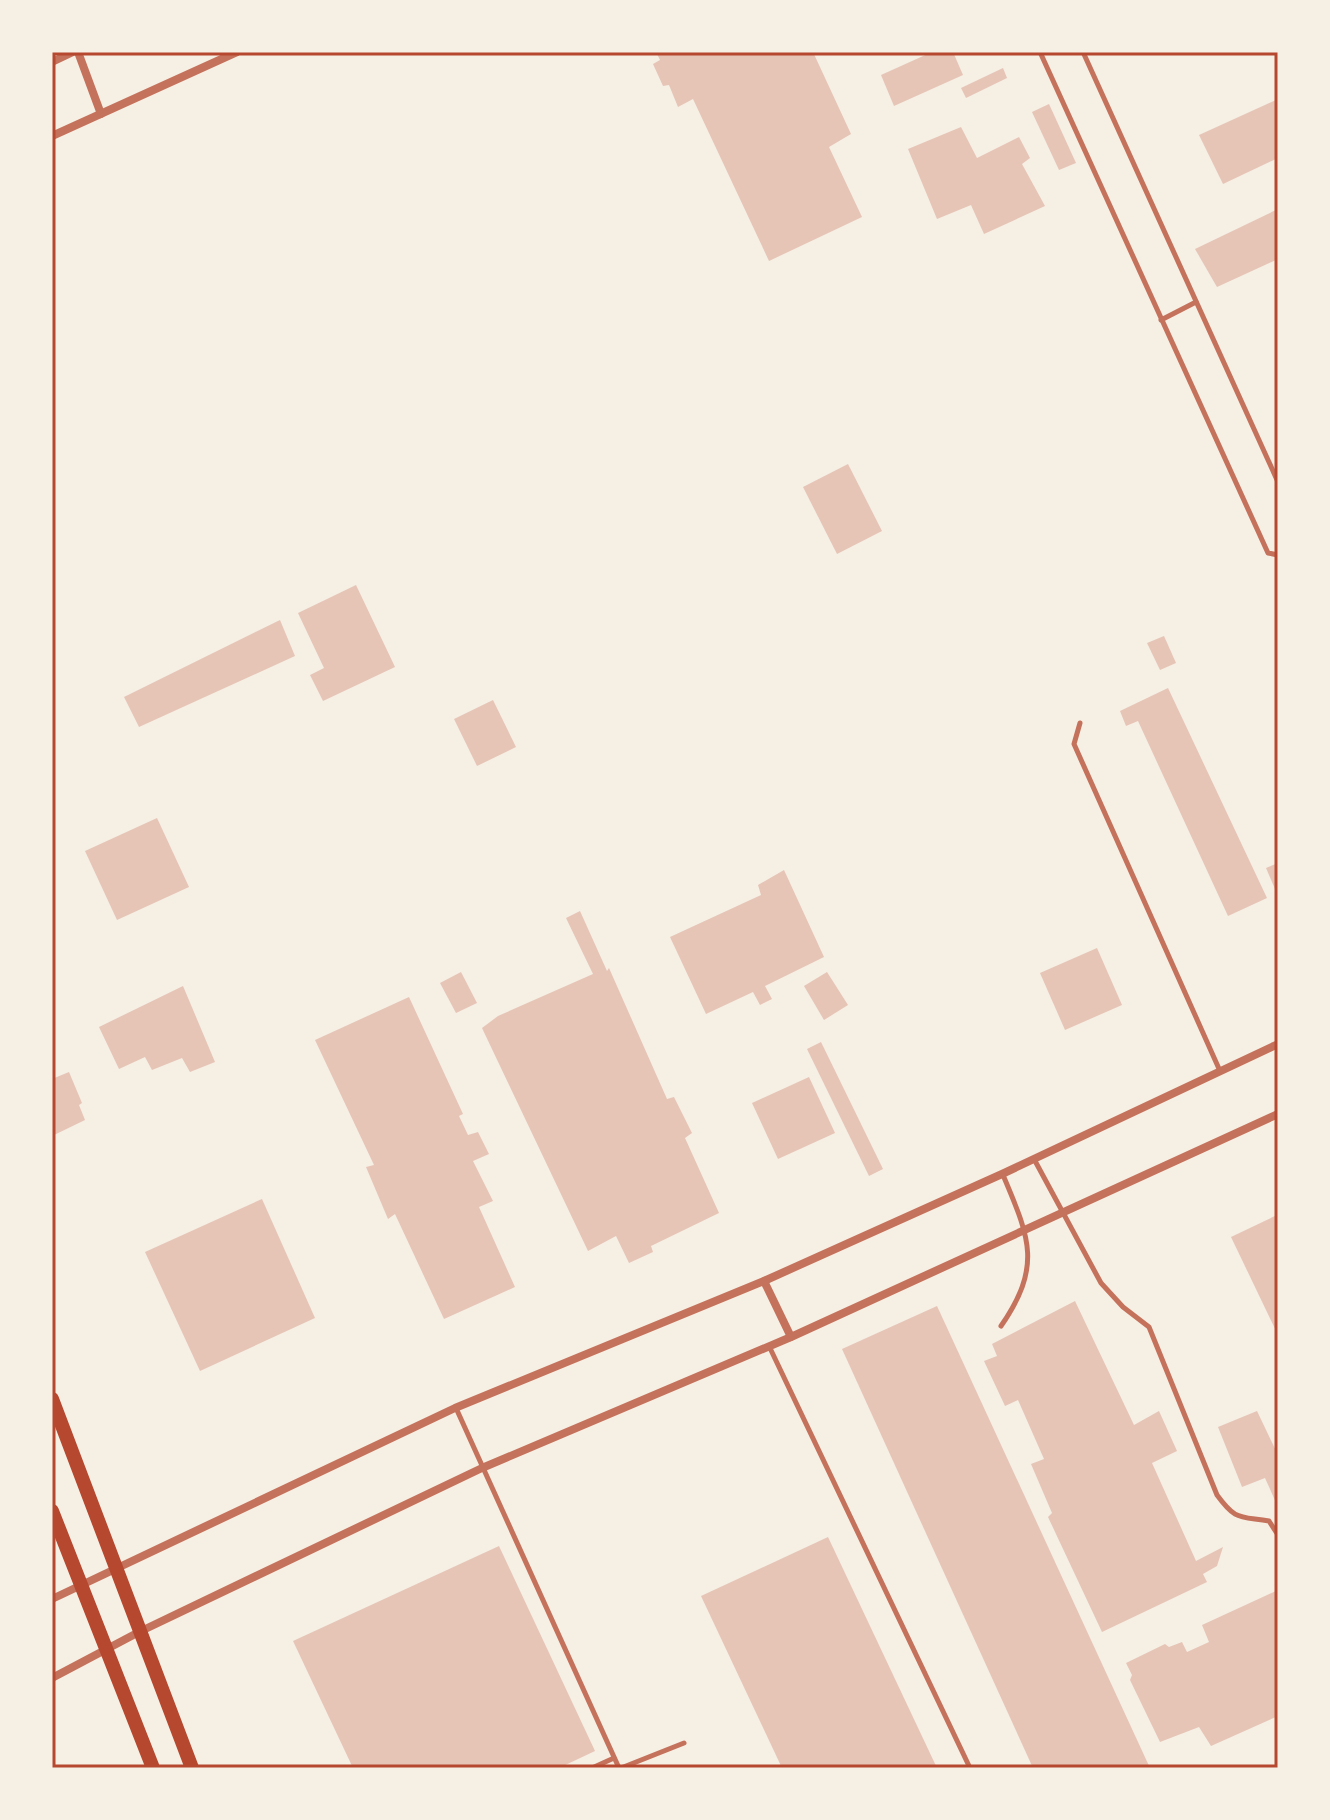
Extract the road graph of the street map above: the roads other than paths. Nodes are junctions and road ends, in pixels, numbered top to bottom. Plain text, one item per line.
1 (76, 52) edge
2 (237, 52) edge
3 (1040, 52) edge
4 (1083, 52) edge
5 (52, 62) edge
6 (101, 114) junction
7 (52, 136) edge
8 (1196, 302) junction
9 (1161, 320) junction
10 (1278, 482) edge
11 (1278, 555) edge
12 (1080, 723) dead end
13 (1278, 1044) edge
14 (1220, 1071) junction
15 (1278, 1114) edge
16 (1034, 1159) junction
17 (1002, 1174) junction
18 (1063, 1212) junction
19 (1025, 1228) junction
20 (764, 1281) junction
21 (1001, 1326) dead end
22 (791, 1337) junction
23 (769, 1346) junction
24 (52, 1399) edge
25 (455, 1408) junction
26 (482, 1468) junction
27 (52, 1511) edge
28 (1278, 1535) edge
29 (116, 1570) junction
30 (81, 1584) junction
31 (52, 1599) edge
32 (139, 1632) junction
33 (108, 1650) junction
34 (52, 1678) edge
35 (684, 1743) dead end
36 (614, 1758) junction
37 (153, 1768) edge
38 (192, 1768) edge
39 (592, 1768) edge
40 (620, 1768) edge
41 (970, 1768) edge

1 - 5 street
1 - 6 street
2 - 6 street
3 - 9 lane
4 - 8 lane
6 - 7 street
8 - 9 lane
8 - 10 lane
9 - 11 lane
12 - 14 lane
13 - 14 street
14 - 16 street
15 - 18 street
16 - 17 street
16 - 18 lane
17 - 19 lane
17 - 20 street
18 - 19 street
18 - 28 lane
19 - 21 lane
19 - 22 street
20 - 22 street
20 - 25 street
22 - 23 street
23 - 26 street
23 - 41 lane
24 - 29 main road
25 - 26 lane
25 - 29 street
26 - 32 street
26 - 36 lane
27 - 30 main road
29 - 30 street
29 - 32 main road
30 - 31 street
30 - 33 main road
32 - 33 street
32 - 38 main road
33 - 34 street
33 - 37 main road
35 - 40 lane
36 - 39 lane
36 - 40 lane

